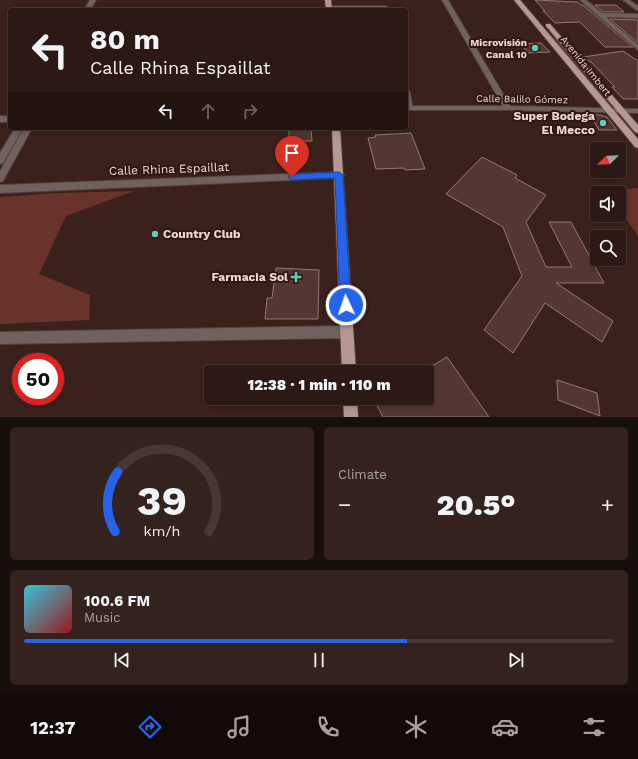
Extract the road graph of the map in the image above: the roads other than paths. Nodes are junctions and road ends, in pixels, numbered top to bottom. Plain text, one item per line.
1 (445, 0) edge
2 (517, 0) edge
3 (525, 0) edge
4 (583, 0) edge
5 (626, 0) edge
6 (638, 9) edge
7 (601, 15) junction
8 (638, 16) edge
9 (549, 37) junction
10 (558, 37) junction
11 (638, 48) edge
12 (408, 108) edge
13 (508, 108) junction
14 (609, 110) junction
15 (622, 111) junction
16 (638, 111) edge
17 (18, 130) edge
18 (27, 130) edge
19 (336, 130) edge
20 (638, 130) edge
21 (638, 145) edge
22 (0, 161) edge
23 (339, 175) junction
24 (0, 179) edge
25 (0, 189) edge
26 (347, 332) junction
27 (0, 338) edge
28 (349, 365) edge
29 (350, 405) edge
30 (351, 417) edge

1 - 13 street
2 - 9 main road, Avenida Imbert
3 - 10 main road, Avenida Imbert
4 - 7 street
5 - 6 street
7 - 8 street
7 - 11 street
9 - 10 street
9 - 14 main road, Avenida Imbert
10 - 15 main road, Avenida Imbert
12 - 13 street, Calle Balilo Gómez
13 - 14 street, Calle Balilo Gómez
14 - 15 street, Calle Balilo Gómez
14 - 21 main road, Avenida Imbert
15 - 16 street, Calle Balilo Gómez
15 - 20 main road, Avenida Imbert
17 - 22 street
18 - 24 street
19 - 23 main road
23 - 25 street, Calle Rhina Espaillat
23 - 26 main road
26 - 27 street
26 - 28 main road
29 - 30 main road

